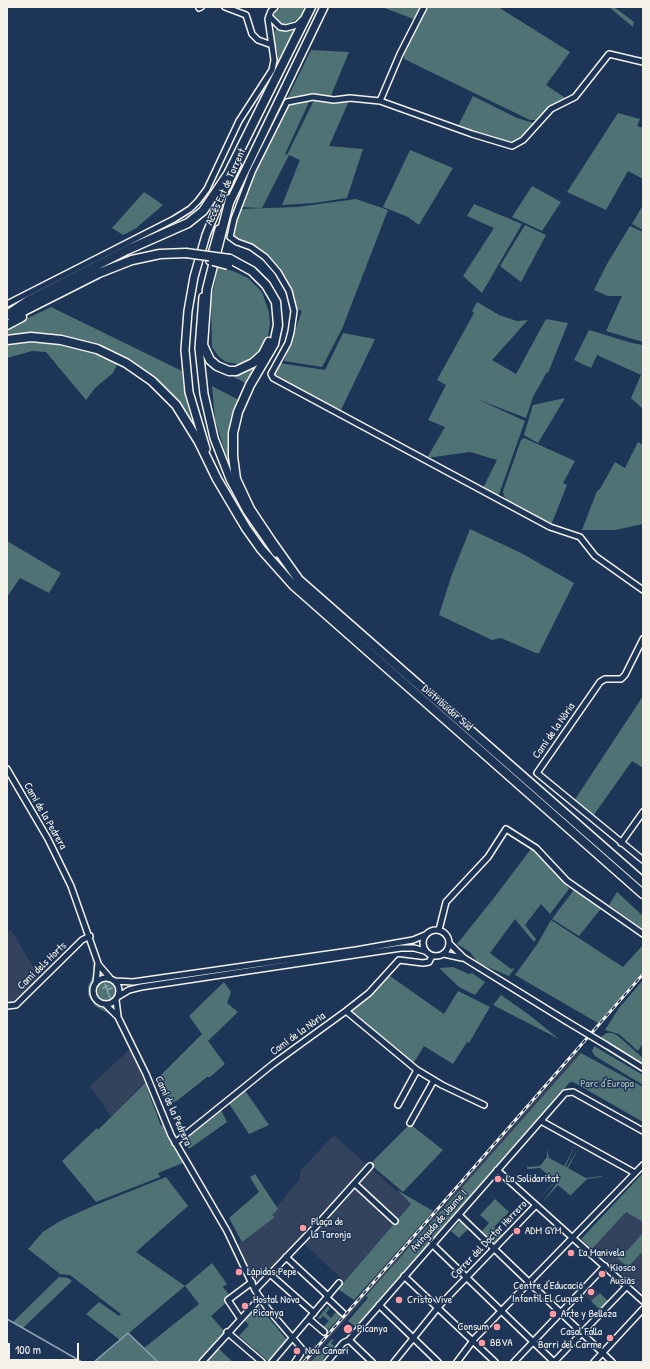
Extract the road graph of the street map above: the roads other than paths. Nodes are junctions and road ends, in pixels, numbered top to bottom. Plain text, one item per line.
1 (225, 7) edge
2 (275, 7) edge
3 (313, 7) edge
4 (324, 7) edge
5 (424, 7) edge
6 (269, 16) junction
7 (306, 17) junction
8 (280, 27) junction
9 (269, 34) junction
10 (272, 45) junction
11 (643, 62) edge
12 (380, 101) junction
13 (230, 199) junction
14 (185, 255) junction
15 (229, 262) junction
16 (7, 304) edge
17 (7, 315) edge
18 (7, 319) edge
19 (7, 325) edge
20 (7, 340) edge
21 (246, 528) junction
22 (300, 580) junction
23 (643, 590) edge
24 (643, 639) edge
25 (7, 769) edge
26 (643, 812) edge
27 (621, 843) junction
28 (643, 860) edge
29 (623, 864) junction
30 (622, 875) junction
31 (643, 879) edge
32 (643, 882) edge
33 (643, 894) edge
34 (643, 900) edge
35 (439, 930) junction
36 (643, 934) edge
37 (426, 935) junction
38 (90, 936) junction
39 (449, 943) junction
40 (425, 951) junction
41 (444, 954) junction
42 (432, 956) junction
43 (464, 958) junction
44 (98, 963) junction
45 (112, 979) junction
46 (96, 983) junction
47 (117, 998) junction
48 (105, 1004) junction
49 (7, 1006) edge
50 (346, 1011) junction
51 (118, 1017) junction
52 (643, 1068) edge
53 (417, 1070) junction
54 (434, 1080) junction
55 (398, 1105) dead end
56 (484, 1105) dead end
57 (541, 1121) junction
58 (410, 1123) dead end
59 (643, 1131) edge
60 (175, 1143) junction
61 (643, 1165) edge
62 (370, 1166) dead end
63 (497, 1170) junction
64 (635, 1173) junction
65 (355, 1184) junction
66 (536, 1205) junction
67 (459, 1215) junction
68 (395, 1221) dead end
69 (573, 1238) junction
70 (432, 1244) junction
71 (494, 1249) junction
72 (286, 1257) junction
73 (605, 1266) junction
74 (270, 1274) junction
75 (404, 1276) junction
76 (466, 1278) junction
77 (252, 1282) junction
78 (530, 1282) junction
79 (339, 1283) dead end
80 (627, 1286) junction
81 (255, 1290) junction
82 (328, 1297) junction
83 (260, 1298) junction
84 (643, 1301) edge
85 (379, 1305) junction
86 (438, 1308) junction
87 (643, 1309) edge
88 (501, 1312) junction
89 (314, 1313) junction
90 (343, 1313) dead end
91 (561, 1313) junction
92 (240, 1318) junction
93 (309, 1319) junction
94 (227, 1332) junction
95 (324, 1332) dead end
96 (582, 1333) junction
97 (293, 1338) junction
98 (413, 1338) junction
99 (349, 1340) junction
100 (473, 1341) junction
101 (533, 1342) junction
102 (603, 1353) junction
103 (202, 1362) edge
104 (262, 1362) edge
105 (272, 1362) edge
106 (295, 1362) edge
107 (327, 1362) edge
108 (372, 1362) edge
109 (394, 1362) edge
110 (438, 1362) edge
111 (457, 1362) edge
112 (495, 1362) edge
113 (514, 1362) edge
114 (554, 1362) edge
115 (594, 1362) edge
116 (612, 1362) edge

1 - 10 street
2 - 6 street
3 - 7 highway
3 - 21 main road, Accés Est de Torrent
4 - 13 main road, Accés Est de Torrent
5 - 12 street
6 - 8 street
6 - 9 street
7 - 8 street
7 - 17 highway
8 - 9 street
9 - 10 street
10 - 16 street
11 - 12 street
12 - 23 street
13 - 15 highway
13 - 22 main road, Accés Est de Torrent
14 - 15 highway, bridge
14 - 18 highway
14 - 19 highway
15 - 22 highway, Distribuïdor Sud
20 - 21 highway, Distribuïdor Sud
21 - 30 highway, Distribuïdor Sud
22 - 29 highway, Distribuïdor Sud
24 - 27 street, Camí de la Nòria
25 - 38 street, Camí de la Pedrera
26 - 27 street
27 - 28 street, Camí de la Nòria
29 - 31 highway
29 - 32 highway, Distribuïdor Sud
30 - 33 highway, Distribuïdor Sud
30 - 34 highway
35 - 36 street
35 - 37 street
35 - 39 street
37 - 40 street
37 - 45 street
38 - 44 street, Camí de la Pedrera
38 - 49 street, Camí dels Horts
39 - 41 street
39 - 43 street
40 - 42 street
40 - 47 street
41 - 42 street
41 - 43 street
42 - 50 street, Camí de la Nòria
43 - 52 street, bridge
44 - 45 street, Camí de la Pedrera
44 - 46 street, Camí de la Pedrera
45 - 46 street
45 - 47 street
46 - 48 street
47 - 48 street
47 - 51 street, Camí de la Pedrera
48 - 51 street, Camí de la Pedrera
50 - 53 street
50 - 60 street, Camí de la Nòria
51 - 60 street, Camí de la Pedrera
53 - 54 street
53 - 55 street
54 - 56 street
54 - 58 street
57 - 59 street, Avinguda de Jaume I
57 - 63 street, Avinguda de Jaume I
57 - 64 street
60 - 77 street, Camí de la Pedrera
61 - 64 street
62 - 65 street
63 - 66 street
63 - 67 street, Avinguda de Jaume I
64 - 69 street
65 - 68 street
65 - 72 street
66 - 69 street
66 - 71 street, Carrer del Doctor Herrero
67 - 70 street, Avinguda de Jaume I
67 - 71 street
69 - 73 street
69 - 78 street
70 - 75 street, Avinguda de Jaume I
70 - 76 street
71 - 76 street, Carrer del Doctor Herrero
71 - 78 street
72 - 74 street
72 - 82 street
73 - 80 street
73 - 91 street
74 - 81 street
74 - 89 street
75 - 85 street, Avinguda de Jaume I
75 - 86 street
76 - 86 street, Carrer del Doctor Herrero
76 - 88 street
77 - 81 street, Camí de la Pedrera
77 - 92 street
78 - 88 street
78 - 91 street
79 - 82 street
80 - 84 street
80 - 96 street
81 - 83 street, Camí de la Pedrera
82 - 89 street
82 - 90 street
83 - 92 street
83 - 97 street, Camí de la Pedrera
85 - 98 street
85 - 99 street, Avinguda de Jaume I
86 - 98 street, Carrer del Doctor Herrero
86 - 100 street
87 - 102 street
88 - 100 street
88 - 101 street
89 - 93 street
91 - 96 street
91 - 101 street
92 - 94 street
93 - 95 street
93 - 97 street
94 - 103 street
94 - 104 street
96 - 102 street
96 - 114 street
97 - 105 street
97 - 106 street, Camí de la Pedrera
98 - 109 street, Carrer del Doctor Herrero
98 - 110 street
99 - 107 street, Avinguda de Jaume I
99 - 108 street
100 - 111 street
100 - 112 street
101 - 113 street
101 - 114 street
102 - 115 street
102 - 116 street

